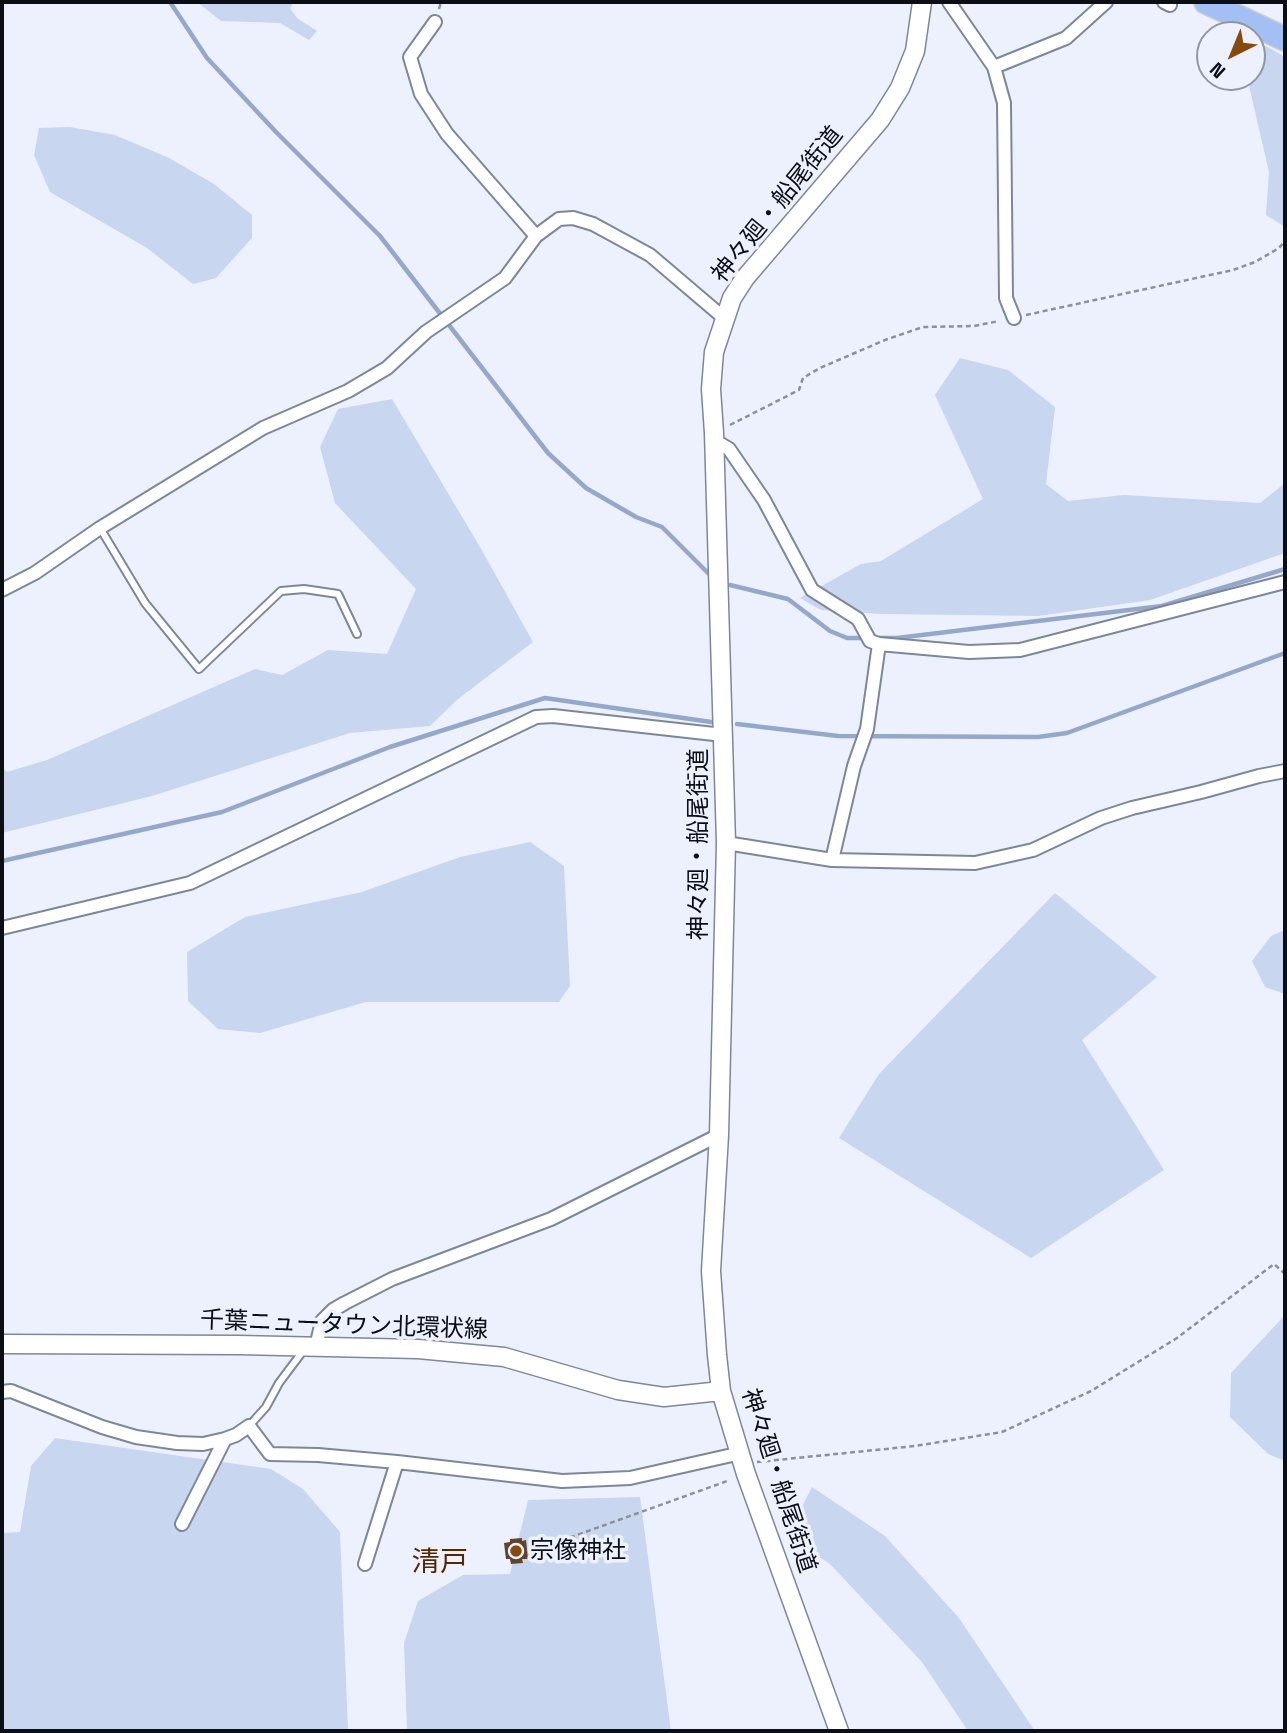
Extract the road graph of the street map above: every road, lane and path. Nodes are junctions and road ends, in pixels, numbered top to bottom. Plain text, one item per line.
1 (922, 2) edge
2 (949, 2) edge
3 (1106, 2) edge
4 (1206, 2) edge
5 (435, 22) dead end
6 (1285, 38) edge
7 (994, 67) junction
8 (536, 236) junction
9 (1285, 241) edge
10 (724, 318) junction
11 (1014, 318) junction
12 (714, 436) junction
13 (100, 528) junction
14 (1285, 582) edge
15 (2, 590) edge
16 (357, 634) dead end
17 (874, 643) junction
18 (723, 728) junction
19 (1285, 771) edge
20 (726, 844) junction
21 (832, 860) junction
22 (2, 928) edge
23 (719, 1135) junction
24 (1285, 1274) edge
25 (2, 1344) edge
26 (311, 1347) junction
27 (721, 1391) junction
28 (2, 1392) edge
29 (249, 1426) junction
30 (225, 1439) junction
31 (397, 1462) junction
32 (743, 1464) junction
33 (182, 1524) dead end
34 (538, 1549) dead end
35 (365, 1564) dead end
36 (839, 1731) edge

1 - 10 street, 神々廻・船尾街道
2 - 7 street
3 - 7 street
4 - 6 highway
5 - 8 street
7 - 11 street
8 - 10 street
8 - 13 street
9 - 11 path
10 - 12 street, 神々廻・船尾街道
11 - 12 path
12 - 17 street
12 - 18 street, 神々廻・船尾街道
13 - 15 street
13 - 16 lane
14 - 17 street
17 - 21 street
18 - 20 street, 神々廻・船尾街道
18 - 22 street
19 - 21 street
20 - 21 street
20 - 23 street, 神々廻・船尾街道
23 - 26 street
23 - 27 street, 神々廻・船尾街道
24 - 32 path
25 - 26 street, 千葉ニュータウン北環状線
26 - 27 street, 千葉ニュータウン北環状線
26 - 29 lane
27 - 32 street, 神々廻・船尾街道
28 - 30 street
29 - 30 street
29 - 31 street
30 - 33 street
31 - 32 street
31 - 35 street
32 - 34 path
32 - 36 street, 神々廻・船尾街道

